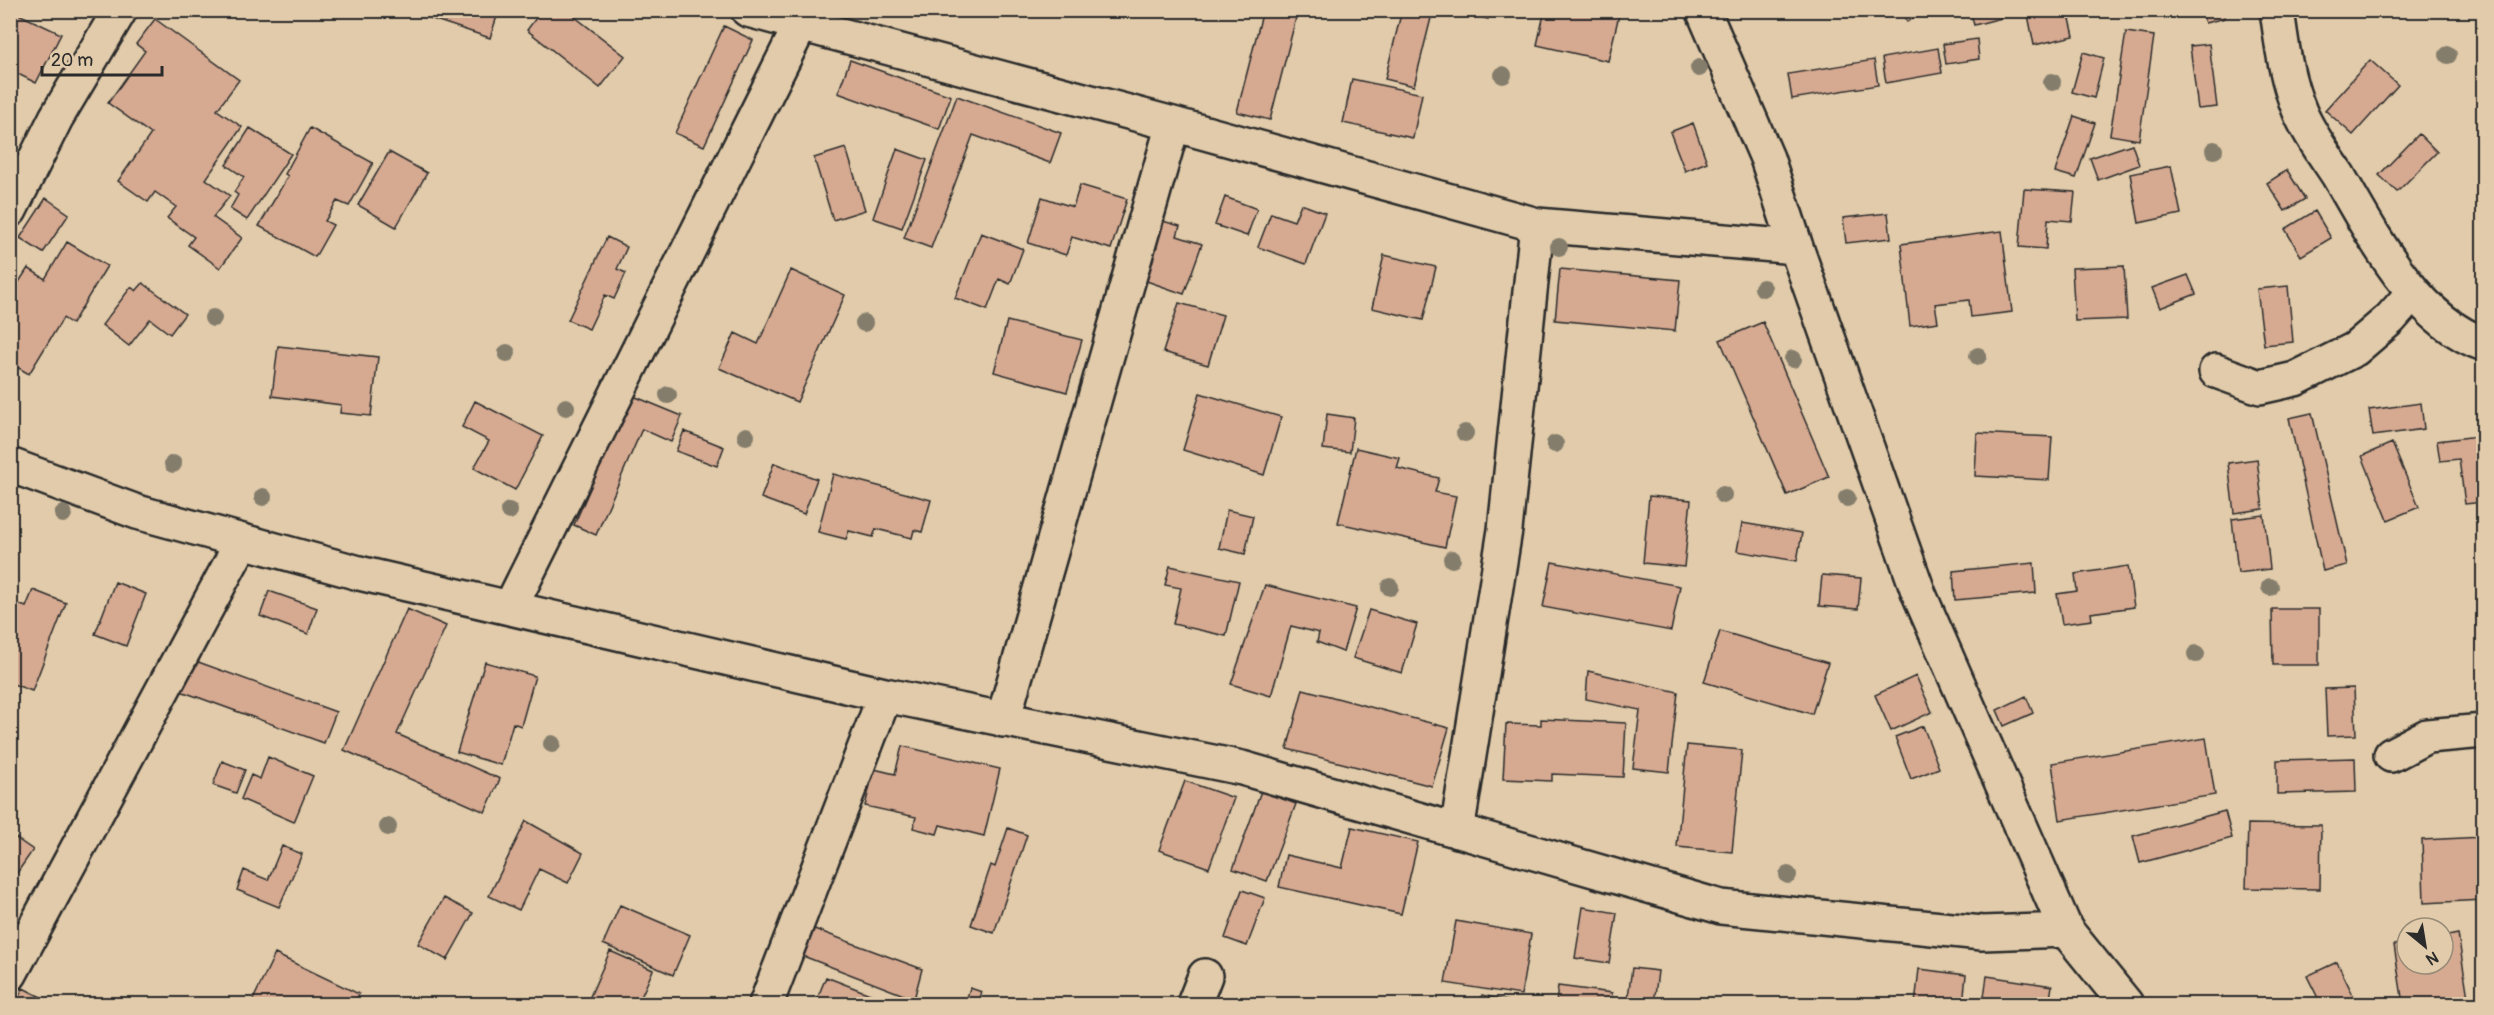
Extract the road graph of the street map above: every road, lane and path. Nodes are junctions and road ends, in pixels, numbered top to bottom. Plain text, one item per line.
1 (120, 10) edge
2 (748, 10) edge
3 (1703, 10) edge
4 (2277, 10) edge
5 (807, 17) edge
6 (1173, 123) junction
7 (10, 210) edge
8 (1537, 225) junction
9 (1796, 247) junction
10 (2413, 293) junction
11 (2484, 344) edge
12 (2216, 371) dead end
13 (10, 465) edge
14 (242, 542) junction
15 (510, 608) junction
16 (885, 695) junction
17 (1003, 720) junction
18 (2484, 731) edge
19 (2391, 756) dead end
20 (1457, 831) junction
21 (2066, 930) junction
22 (10, 974) edge
23 (766, 1005) edge
24 (2126, 1005) edge

1 - 7 street
2 - 5 street
3 - 9 street
4 - 10 street
5 - 6 street
5 - 15 street
6 - 8 street
6 - 17 street
8 - 9 street
8 - 20 street
9 - 21 street
10 - 11 street
10 - 12 street
13 - 14 street
14 - 15 street
14 - 22 street
15 - 16 street
16 - 17 street
16 - 23 street
17 - 20 street
18 - 19 street
20 - 21 street
21 - 24 street

